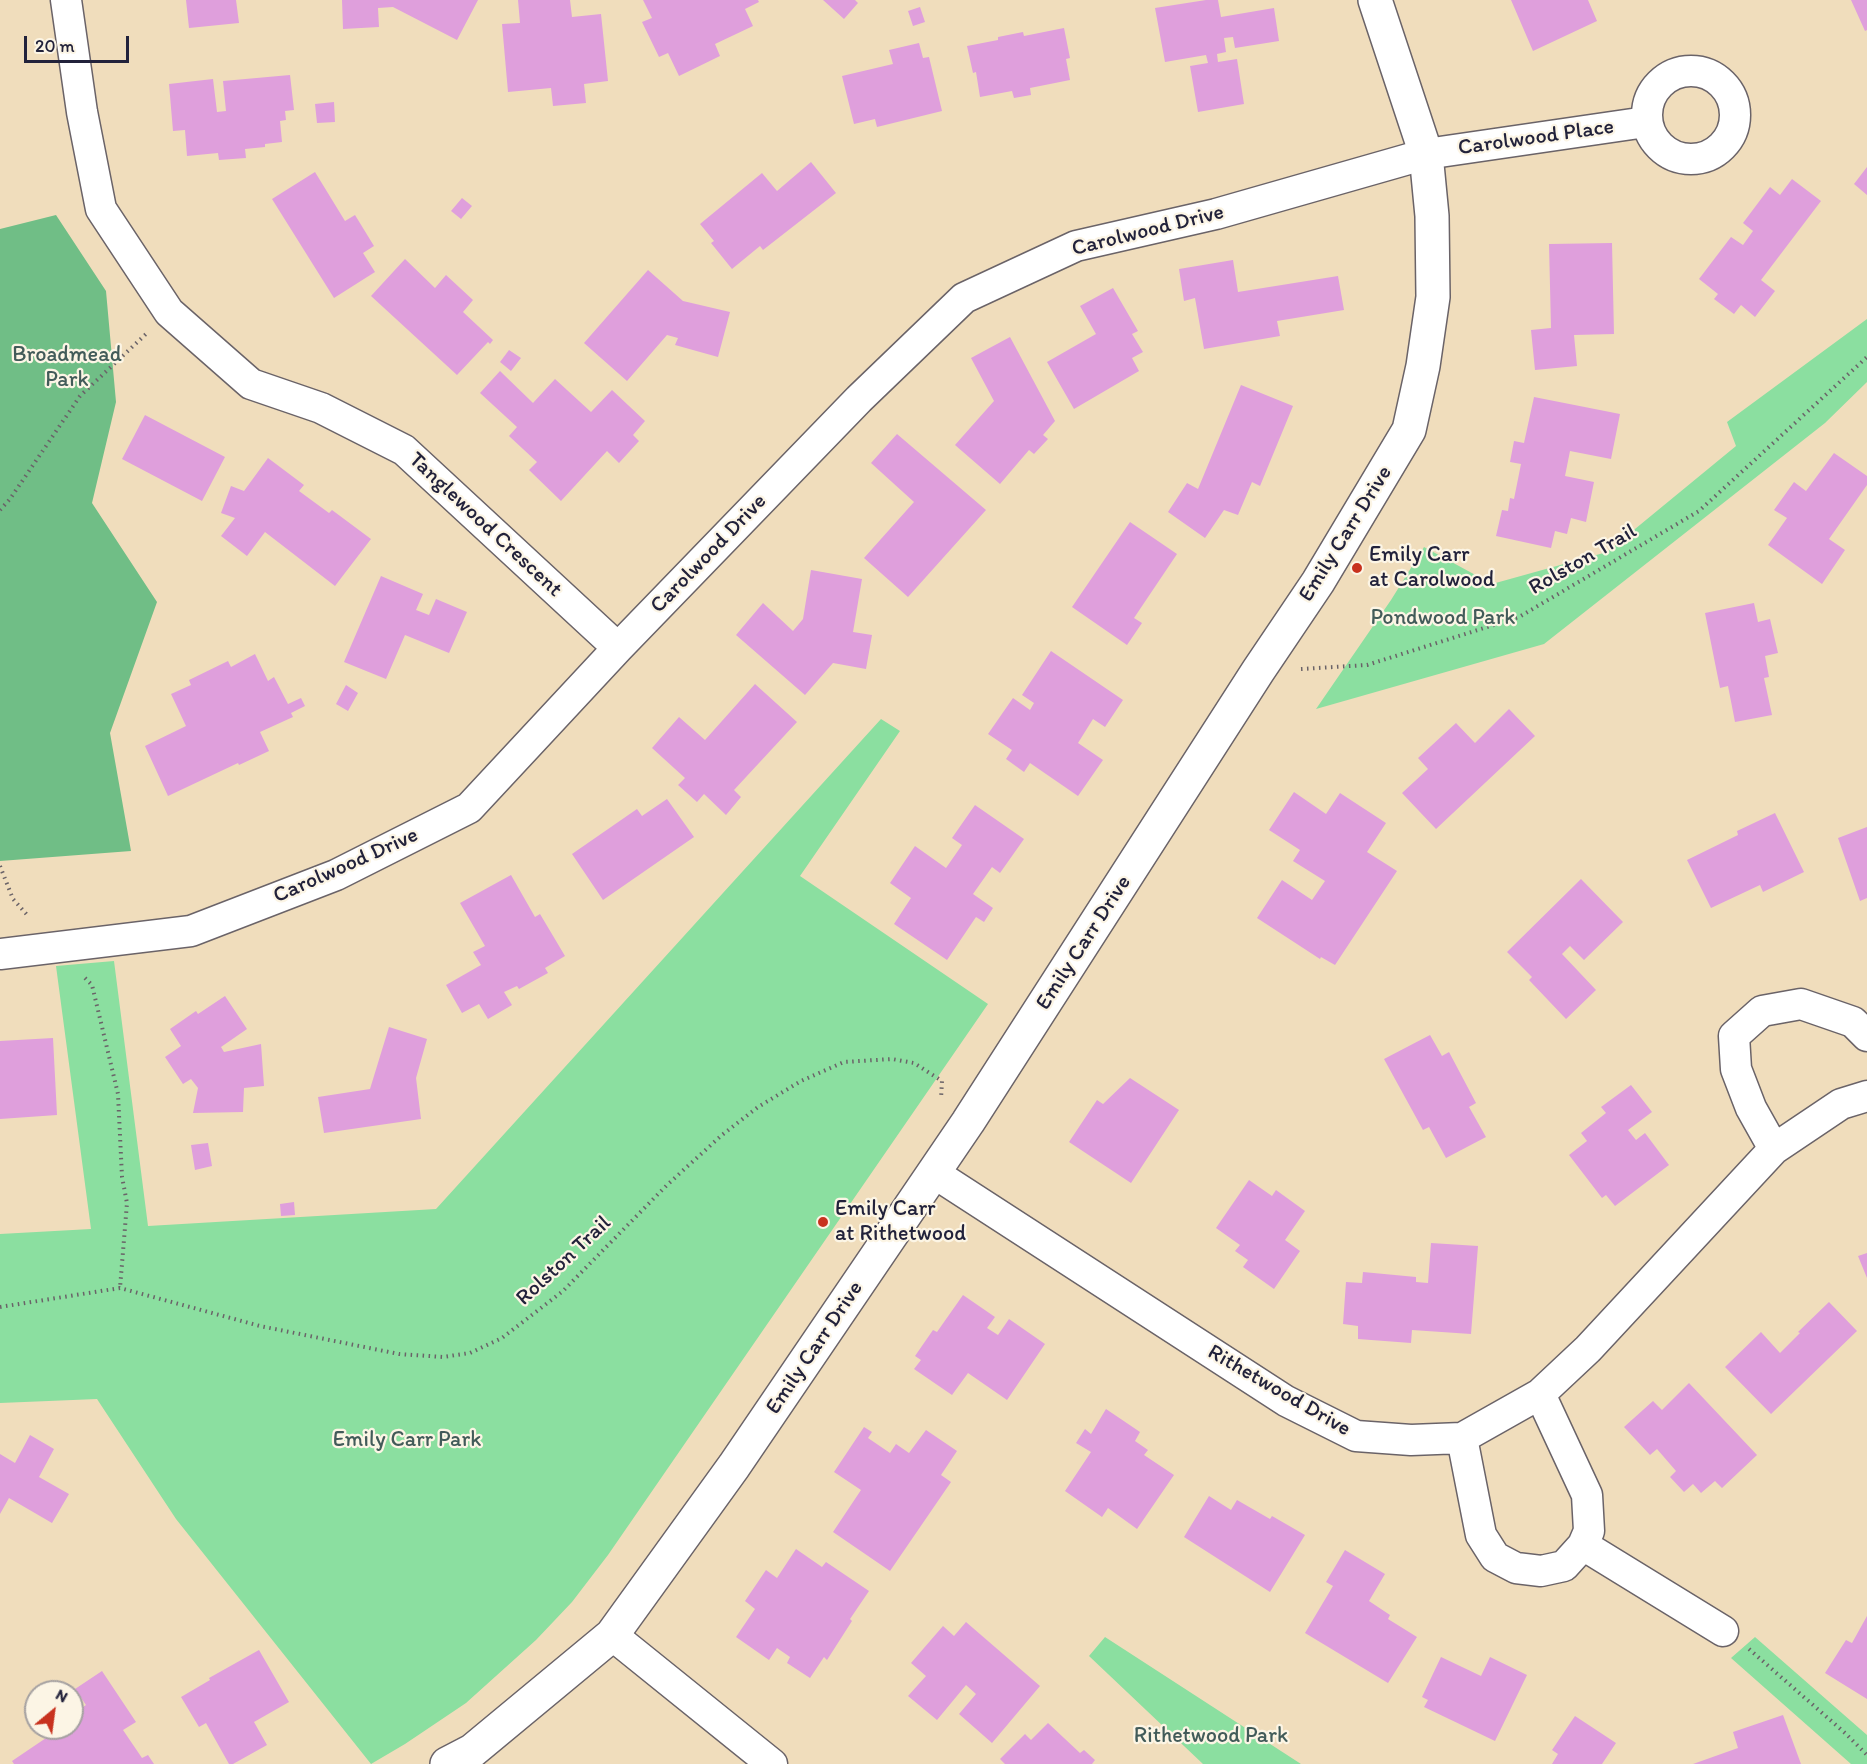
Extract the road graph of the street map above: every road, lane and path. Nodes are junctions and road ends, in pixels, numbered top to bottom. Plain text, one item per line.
1 (66, 0) edge
2 (1375, 0) edge
3 (1646, 122) dead end
4 (1426, 154) junction
5 (169, 312) junction
6 (1867, 357) edge
7 (0, 510) edge
8 (618, 648) junction
9 (1258, 671) junction
10 (0, 866) edge
11 (57, 947) junction
12 (0, 954) edge
13 (1867, 1036) edge
14 (1867, 1096) edge
15 (968, 1122) junction
16 (1774, 1149) junction
17 (934, 1173) junction
18 (120, 1288) junction
19 (0, 1308) edge
20 (1540, 1394) junction
21 (1462, 1438) junction
22 (1583, 1545) junction
23 (1723, 1631) joint
24 (612, 1635) junction
25 (1867, 1755) edge
26 (447, 1764) edge
27 (772, 1764) edge

1 - 5 street, Tanglewood Crescent
2 - 4 street, Emily Carr Drive
3 - 4 street, Carolwood Place
4 - 8 street, Carolwood Drive
4 - 9 street, Emily Carr Drive
5 - 7 path
5 - 8 street, Tanglewood Crescent
6 - 9 path, Rolston Trail
8 - 11 street, Carolwood Drive
9 - 15 street, Emily Carr Drive
10 - 11 path
11 - 12 street, Carolwood Drive
11 - 18 path
13 - 16 street
14 - 16 street, Rithetwood Drive
15 - 17 street, Emily Carr Drive
15 - 18 path, Rolston Trail
16 - 20 street, Rithetwood Drive
17 - 21 street, Rithetwood Drive
17 - 24 street, Emily Carr Drive
18 - 19 path, Rolston Trail
20 - 21 street, Rithetwood Drive
20 - 22 street
21 - 22 street
22 - 23 street
23 - 25 path
24 - 26 street, Emily Carr Drive
24 - 27 street

